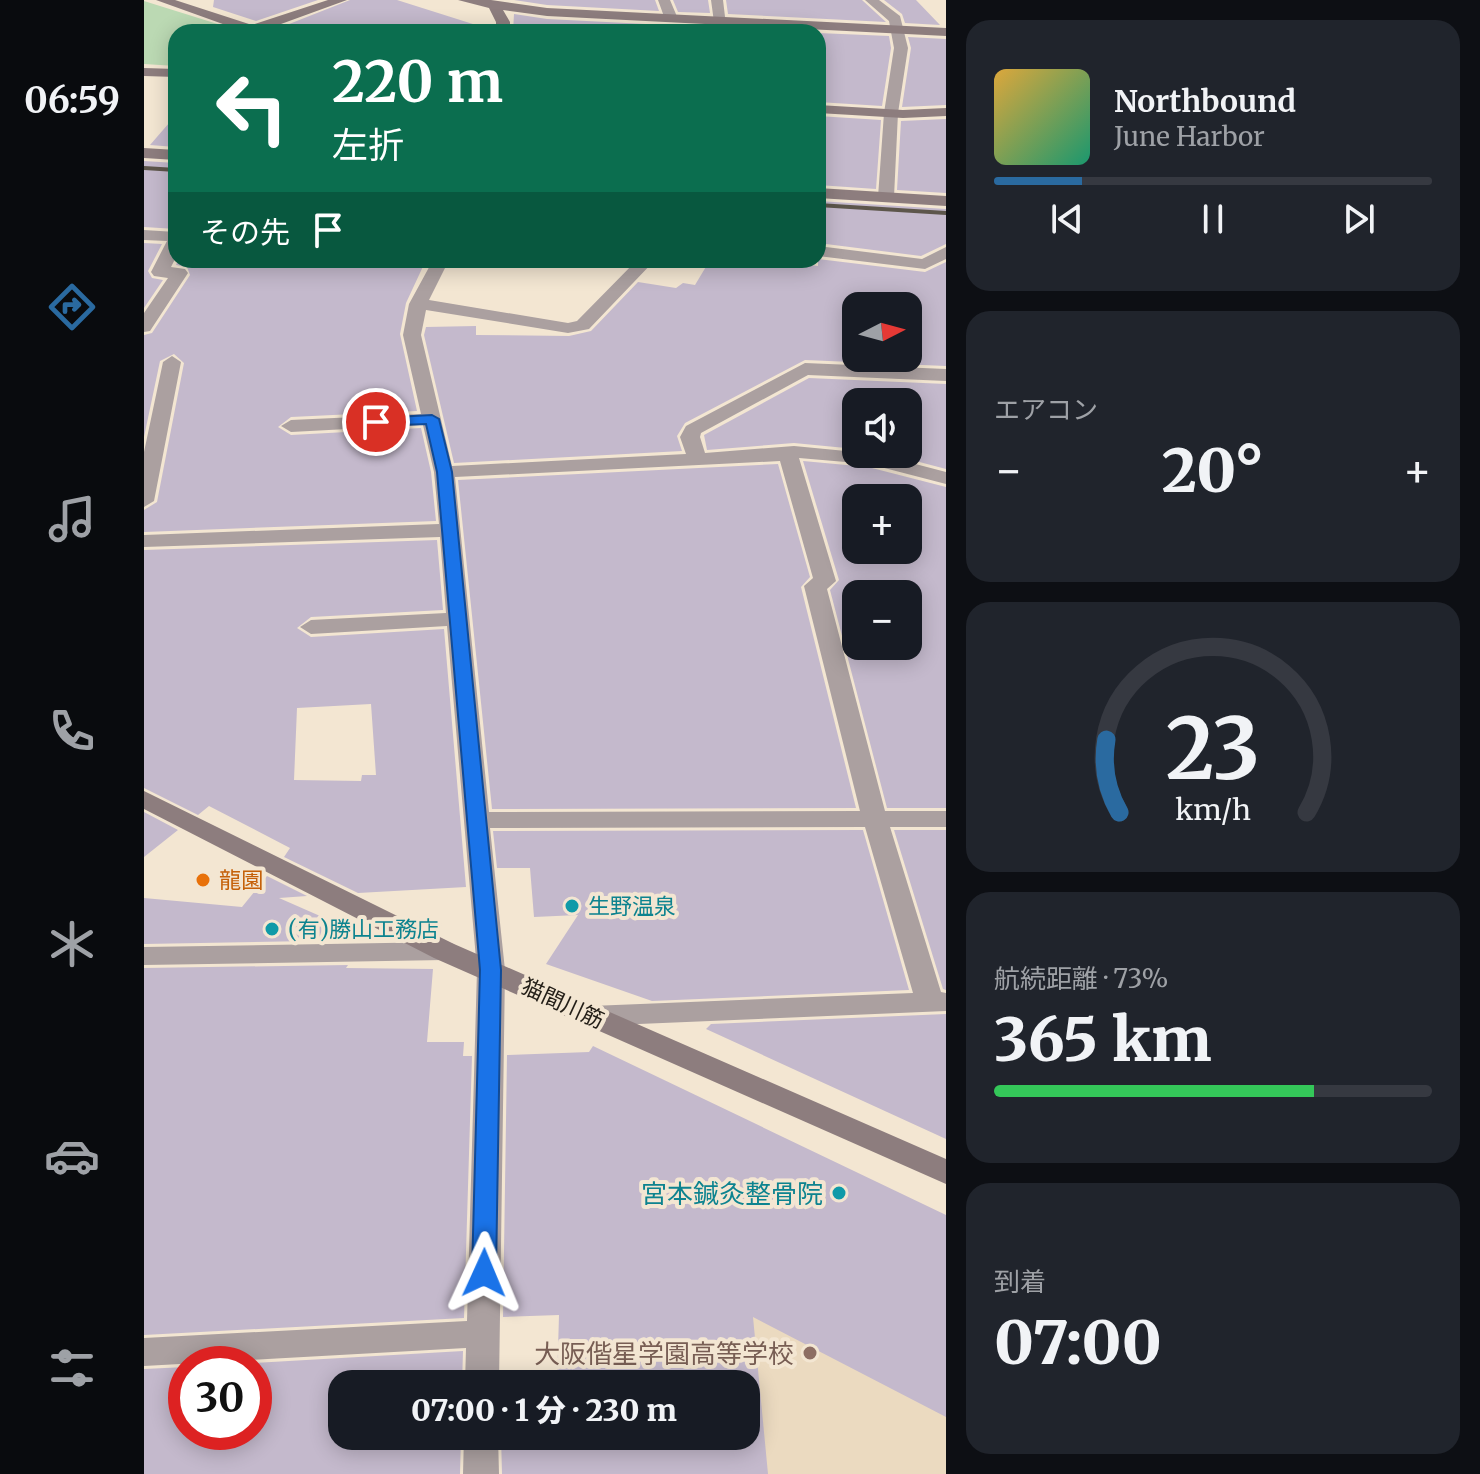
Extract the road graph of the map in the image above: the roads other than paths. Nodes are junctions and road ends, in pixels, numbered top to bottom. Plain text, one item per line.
1 (162, 0) edge
2 (341, 0) edge
3 (464, 0) edge
4 (664, 0) edge
5 (717, 0) edge
6 (871, 0) edge
7 (489, 3) edge
8 (671, 19) junction
9 (721, 22) junction
10 (232, 24) edge
11 (272, 24) edge
12 (503, 24) edge
13 (766, 24) edge
14 (826, 27) edge
15 (899, 30) junction
16 (946, 32) edge
17 (144, 72) edge
18 (168, 73) edge
19 (826, 109) edge
20 (946, 112) edge
21 (891, 113) junction
22 (144, 153) edge
23 (168, 154) edge
24 (826, 193) edge
25 (886, 197) junction
26 (946, 201) edge
27 (144, 235) edge
28 (168, 238) edge
29 (826, 252) edge
30 (946, 252) edge
31 (168, 256) edge
32 (437, 268) edge
33 (639, 268) edge
34 (418, 304) junction
35 (144, 327) edge
36 (172, 362) dead end
37 (946, 375) edge
38 (432, 419) junction
39 (291, 426) dead end
40 (788, 455) junction
41 (698, 460) junction
42 (444, 472) junction
43 (946, 478) edge
44 (144, 501) edge
45 (450, 530) junction
46 (144, 541) edge
47 (458, 619) junction
48 (311, 627) dead end
49 (144, 799) edge
50 (946, 819) edge
51 (476, 820) junction
52 (875, 820) junction
53 (444, 951) junction
54 (144, 956) edge
55 (491, 970) junction
56 (938, 1002) edge
57 (591, 1016) junction
58 (946, 1172) edge
59 (483, 1334) junction
60 (144, 1352) edge
61 (482, 1370) edge
62 (481, 1450) edge
63 (481, 1474) edge

1 - 10 street
2 - 11 street
3 - 7 street
4 - 8 street
5 - 9 street
6 - 15 street
7 - 8 street
7 - 12 street
8 - 9 street
9 - 13 street
14 - 15 street
15 - 16 street
15 - 21 street
17 - 18 street
19 - 21 street
20 - 21 street
21 - 25 street
22 - 23 street
24 - 25 street
25 - 26 street
27 - 28 street
29 - 30 street
31 - 35 street
32 - 34 street
33 - 34 street
34 - 38 street
36 - 44 street
37 - 41 street
38 - 39 street
38 - 42 street
40 - 41 street
40 - 43 street
40 - 52 street
41 - 42 street
42 - 45 street
45 - 46 street
45 - 47 street
47 - 48 street
47 - 51 street
49 - 53 street, 猫間川筋
50 - 52 street
51 - 52 street
51 - 55 street
52 - 56 street
53 - 54 street
53 - 55 street, 猫間川筋
55 - 57 street, 猫間川筋
55 - 59 street
56 - 57 street
57 - 58 street, 猫間川筋
59 - 60 street
59 - 61 street
62 - 63 street

